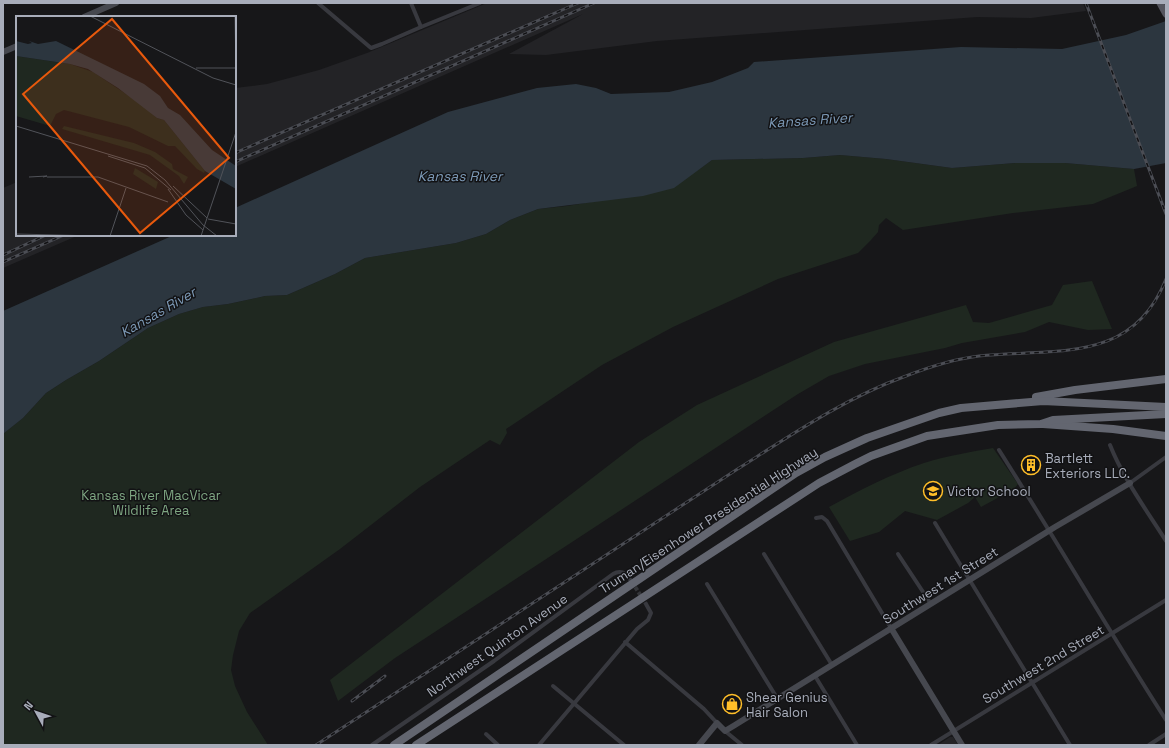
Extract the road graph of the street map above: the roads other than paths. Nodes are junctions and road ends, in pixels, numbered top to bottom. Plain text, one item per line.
1 (116, 3) edge
2 (318, 3) edge
3 (411, 3) edge
4 (480, 3) edge
5 (1160, 3) edge
6 (1166, 14) edge
7 (86, 16) edge
8 (421, 27) junction
9 (16, 46) edge
10 (3, 52) edge
11 (1166, 379) edge
12 (982, 406) junction
13 (1166, 407) edge
14 (1166, 414) edge
15 (1041, 424) junction
16 (1166, 436) edge
17 (1110, 445) dead end
18 (1000, 450) dead end
19 (1166, 458) edge
20 (1130, 483) junction
21 (816, 518) dead end
22 (934, 523) dead end
23 (1050, 530) junction
24 (1166, 541) edge
25 (764, 554) dead end
26 (898, 554) dead end
27 (969, 580) junction
28 (631, 581) tunnel mouth
29 (707, 584) dead end
30 (1166, 600) edge
31 (646, 604) tunnel mouth
32 (931, 604) junction
33 (891, 628) junction
34 (1111, 634) junction
35 (625, 642) junction
36 (832, 664) junction
37 (815, 676) junction
38 (1031, 682) junction
39 (553, 686) dead end
40 (778, 698) junction
41 (574, 703) junction
42 (1166, 720) edge
43 (717, 723) junction
44 (725, 730) junction
45 (953, 731) junction
46 (486, 734) dead end
47 (1166, 734) edge
48 (372, 745) edge
49 (394, 745) edge
50 (416, 745) edge
51 (498, 745) edge
52 (539, 745) edge
53 (624, 745) edge
54 (699, 745) edge
55 (742, 745) edge
56 (857, 745) edge
57 (931, 745) edge
58 (962, 745) edge
59 (1070, 745) edge
60 (1148, 745) edge

1 - 7 street
2 - 8 street
3 - 8 street
4 - 8 street
5 - 6 main road
9 - 10 street
11 - 12 highway
12 - 13 highway, Truman/Eisenhower Presidential Highway
12 - 49 highway, Truman/Eisenhower Presidential Highway
14 - 15 highway
15 - 16 highway
15 - 50 highway
17 - 20 street
18 - 23 street
19 - 20 street, Southwest 1st Street
20 - 23 street, Southwest 1st Street
20 - 24 street
21 - 33 street
22 - 27 street
23 - 27 street, Southwest 1st Street
23 - 34 street
25 - 36 street
26 - 32 street
27 - 32 street, Southwest 1st Street
27 - 38 street
28 - 48 street, Northwest Quinton Avenue
29 - 40 street
30 - 34 street, Southwest 2nd Street
31 - 35 street
32 - 33 street, Southwest 1st Street
33 - 36 street, Southwest 1st Street
33 - 45 street
34 - 38 street, Southwest 2nd Street
34 - 42 street
35 - 41 street
35 - 43 street
36 - 37 street, Southwest 1st Street
37 - 40 street, Southwest 1st Street
37 - 56 street
38 - 45 street, Southwest 2nd Street
38 - 59 street
39 - 41 street
40 - 44 street, Southwest 1st Street
41 - 52 street
41 - 53 street
43 - 44 street
43 - 54 street
44 - 55 street
45 - 57 street, Southwest 2nd Street
45 - 58 street
46 - 51 street
47 - 60 street

